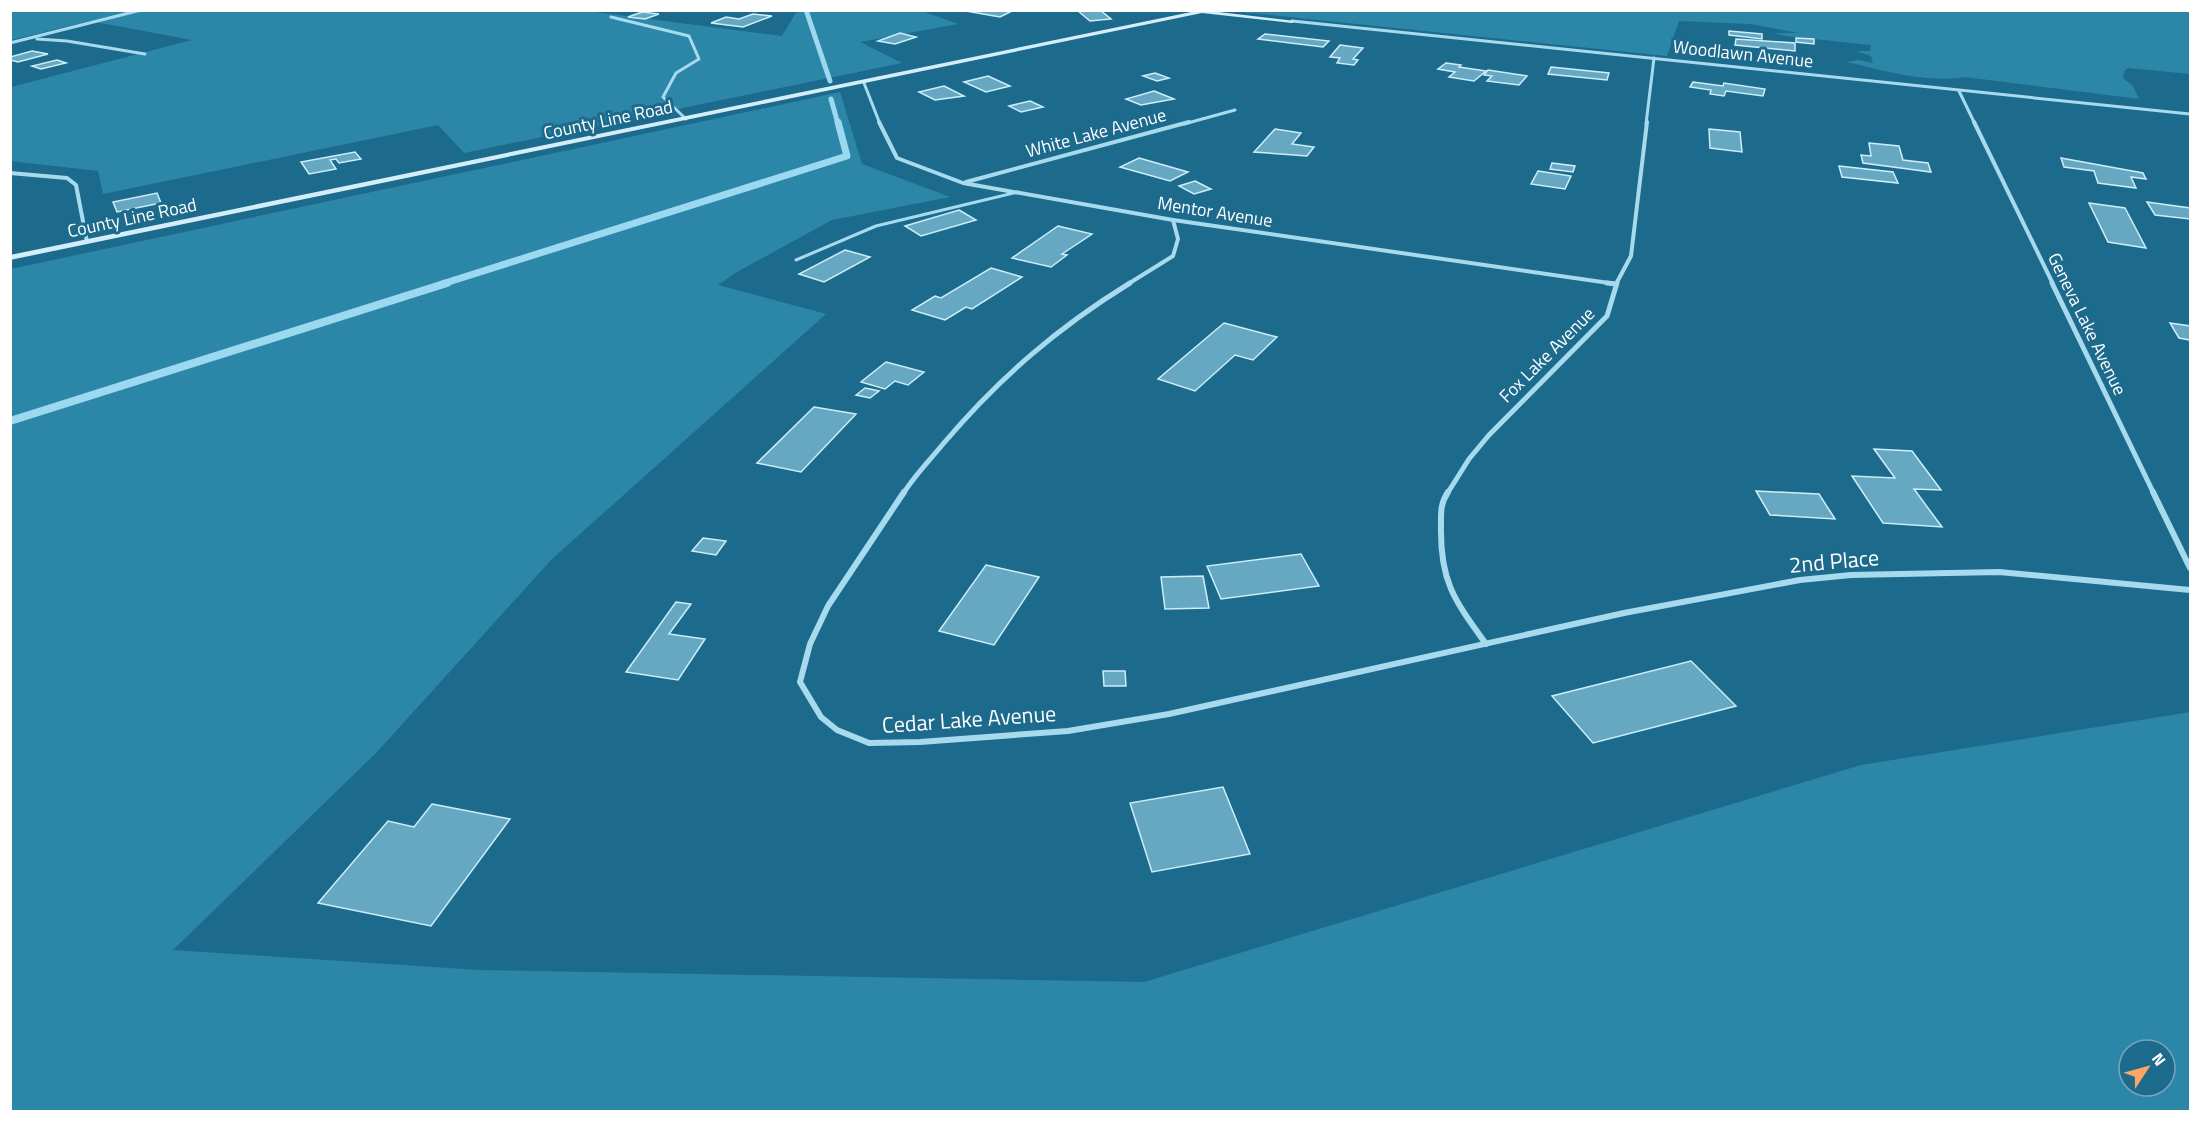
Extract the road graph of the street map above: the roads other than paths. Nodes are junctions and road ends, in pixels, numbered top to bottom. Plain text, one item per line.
1 (141, 10) edge
2 (1185, 10) edge
3 (1211, 10) edge
4 (1202, 12) junction
5 (611, 17) dead end
6 (1292, 21) joint
7 (31, 38) junction
8 (10, 43) edge
9 (145, 54) dead end
10 (1654, 58) junction
11 (864, 83) junction
12 (1959, 91) junction
13 (1235, 110) dead end
14 (2190, 114) edge
15 (686, 119) junction
16 (10, 173) edge
17 (963, 183) junction
18 (1018, 192) junction
19 (1173, 220) junction
20 (87, 242) junction
21 (10, 258) edge
22 (796, 260) dead end
23 (1616, 284) junction
24 (2190, 568) edge
25 (2190, 590) edge
26 (1486, 644) junction

1 - 7 street
2 - 4 street
3 - 4 street, County Line Road
4 - 6 street
4 - 11 street, County Line Road
5 - 15 street
6 - 10 street, Woodlawn Avenue
7 - 8 street
7 - 9 street
10 - 12 street, Woodlawn Avenue
10 - 23 street, Fox Lake Avenue
11 - 15 street, County Line Road
11 - 17 street, Mentor Avenue
12 - 14 street, Woodlawn Avenue
12 - 24 street, Geneva Lake Avenue
13 - 17 street, White Lake Avenue
15 - 20 street, County Line Road
16 - 20 street
17 - 18 street, Mentor Avenue
18 - 19 street, Mentor Avenue
18 - 22 lane
19 - 23 street, Mentor Avenue
19 - 26 street, Cedar Lake Avenue
20 - 21 street, County Line Road
23 - 26 street, Fox Lake Avenue
25 - 26 street, 2nd Place

